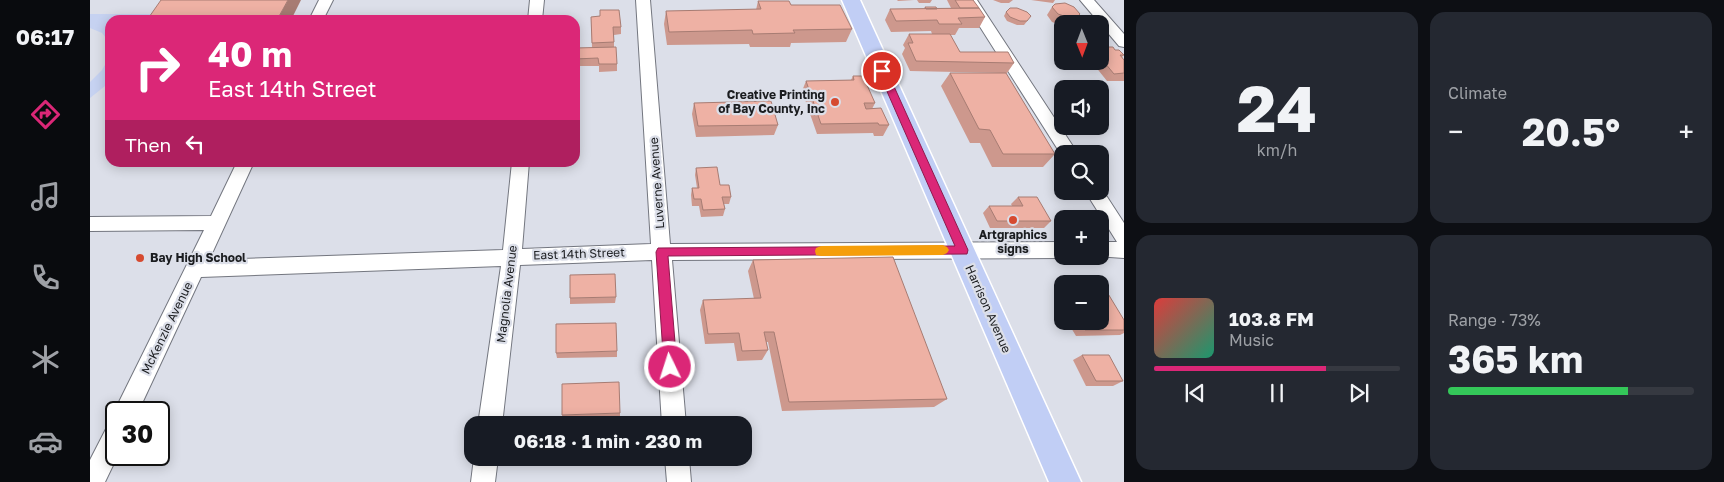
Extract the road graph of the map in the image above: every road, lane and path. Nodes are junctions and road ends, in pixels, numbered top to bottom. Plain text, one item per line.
1 (326, 0) edge
2 (537, 0) edge
3 (643, 0) edge
4 (851, 0) edge
5 (970, 0) edge
6 (1087, 0) edge
7 (318, 15) edge
8 (536, 15) edge
9 (1124, 43) edge
10 (1064, 145) edge
11 (244, 167) edge
12 (521, 167) edge
13 (1100, 200) edge
14 (218, 222) junction
15 (90, 224) edge
16 (1124, 238) edge
17 (962, 250) junction
18 (1054, 250) edge
19 (1109, 250) edge
20 (1124, 250) edge
21 (662, 252) junction
22 (512, 256) junction
23 (196, 269) junction
24 (131, 401) edge
25 (491, 416) edge
26 (673, 416) edge
27 (105, 455) edge
28 (485, 466) edge
29 (678, 466) edge
30 (92, 482) edge
31 (483, 482) edge
32 (679, 482) edge
33 (1065, 482) edge

1 - 7 street
2 - 8 street
3 - 21 street, Luverne Avenue
4 - 17 main road, Harrison Avenue
5 - 10 street
6 - 9 street
11 - 14 street, McKenzie Avenue
12 - 22 street, Magnolia Avenue
13 - 16 street
14 - 15 street
14 - 23 street, McKenzie Avenue
17 - 18 street, East 14th Street
17 - 21 street, East 14th Street
17 - 33 main road, Harrison Avenue
19 - 20 street
21 - 22 street, East 14th Street
21 - 26 street, Luverne Avenue
22 - 23 street, East 14th Street
22 - 25 street, Magnolia Avenue
23 - 24 street, McKenzie Avenue
27 - 30 street
28 - 31 street
29 - 32 street

